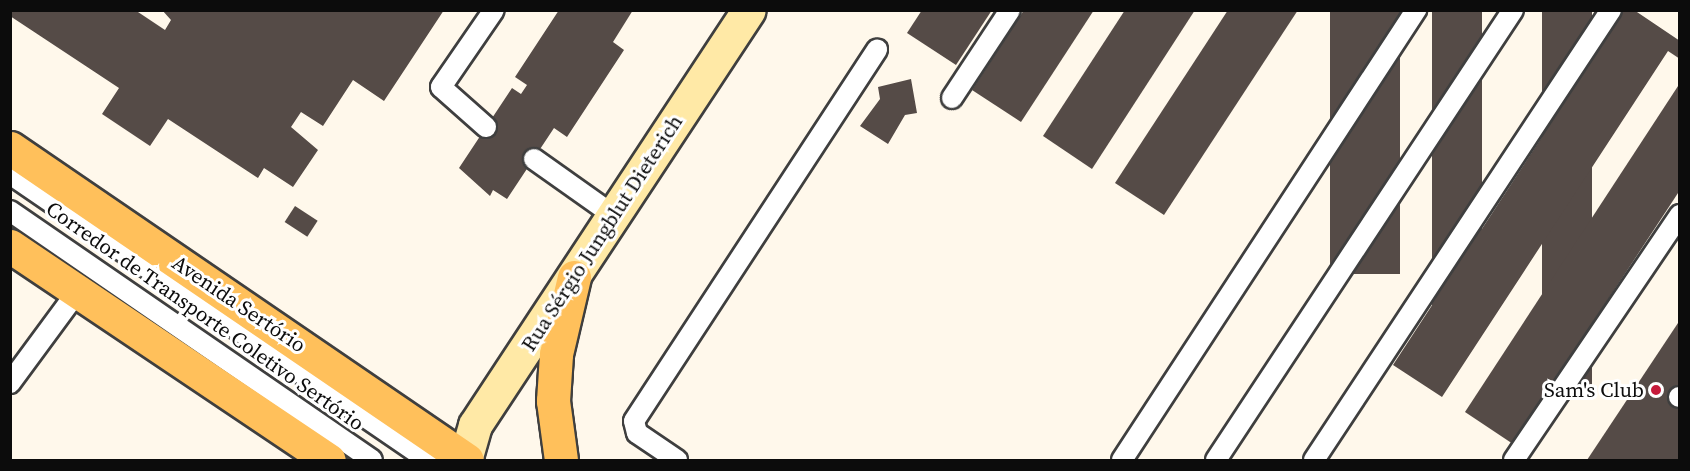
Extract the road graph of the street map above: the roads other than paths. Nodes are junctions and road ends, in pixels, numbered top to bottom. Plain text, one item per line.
1 (494, 10) edge
2 (748, 10) edge
3 (1010, 10) edge
4 (1416, 10) edge
5 (1513, 10) edge
6 (1611, 10) edge
7 (877, 49) dead end
8 (952, 98) dead end
9 (486, 127) dead end
10 (10, 148) edge
11 (534, 159) dead end
12 (10, 174) edge
13 (10, 211) edge
14 (613, 215) junction
15 (1680, 215) edge
16 (12, 249) edge
17 (574, 277) junction
18 (76, 292) junction
19 (10, 383) edge
20 (329, 460) edge
21 (372, 460) edge
22 (428, 460) edge
23 (466, 460) edge
24 (561, 460) edge
25 (677, 460) edge
26 (1122, 460) edge
27 (1216, 460) edge
28 (1314, 460) edge
29 (1514, 460) edge

1 - 9 lane
2 - 14 street, Rua Sérgio Jungblut Dieterich
3 - 8 lane
4 - 26 lane
5 - 27 lane
6 - 28 lane
7 - 25 lane
10 - 23 main road, Avenida Sertório
11 - 14 lane
12 - 22 lane, Corredor de Transporte Coletivo Sertório
13 - 21 lane, Corredor de Transporte Coletivo Sertório
14 - 17 street, Rua Sérgio Jungblut Dieterich
15 - 29 lane
16 - 18 main road
17 - 23 street, Rua Sérgio Jungblut Dieterich
17 - 24 main road
18 - 19 lane
18 - 20 main road

